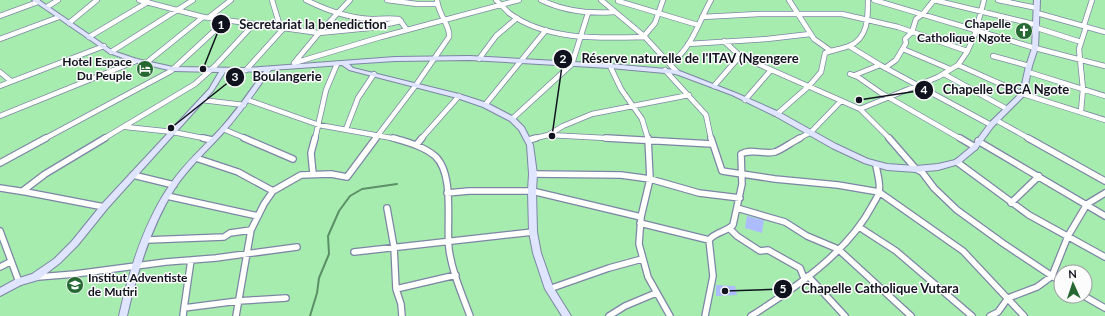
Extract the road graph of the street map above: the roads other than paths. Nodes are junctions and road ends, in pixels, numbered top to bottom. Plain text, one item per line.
1 (58, 0) edge
2 (98, 0) edge
3 (141, 0) edge
4 (193, 0) edge
5 (231, 0) edge
6 (272, 0) edge
7 (306, 0) edge
8 (350, 0) edge
9 (387, 0) edge
10 (496, 0) edge
11 (519, 0) edge
12 (540, 0) edge
13 (601, 0) edge
14 (619, 0) edge
15 (663, 0) edge
16 (711, 0) edge
17 (789, 0) edge
18 (868, 0) edge
19 (874, 0) edge
20 (934, 0) edge
21 (984, 0) edge
22 (998, 0) edge
23 (1037, 0) edge
24 (1092, 0) edge
25 (37, 1) edge
26 (148, 2) junction
27 (437, 2) edge
28 (500, 5) junction
29 (47, 7) junction
30 (610, 8) junction
31 (177, 10) junction
32 (1037, 11) junction
33 (614, 12) junction
34 (338, 13) junction
35 (588, 13) junction
36 (983, 13) junction
37 (659, 14) junction
38 (923, 14) junction
39 (799, 15) junction
40 (0, 16) edge
41 (702, 16) junction
42 (59, 17) junction
43 (203, 17) junction
44 (208, 18) junction
45 (517, 18) junction
46 (442, 20) junction
47 (868, 20) junction
48 (225, 21) junction
49 (400, 21) junction
50 (69, 23) junction
51 (698, 25) junction
52 (1084, 25) junction
53 (252, 26) junction
54 (1037, 27) junction
55 (283, 29) junction
56 (407, 30) junction
57 (546, 30) junction
58 (976, 30) junction
59 (912, 32) junction
60 (1105, 32) edge
61 (319, 33) junction
62 (810, 34) junction
63 (581, 35) junction
64 (644, 36) junction
65 (89, 37) junction
66 (0, 39) edge
67 (724, 41) junction
68 (1081, 42) junction
69 (688, 44) junction
70 (104, 46) junction
71 (849, 46) junction
72 (1035, 48) junction
73 (902, 49) junction
74 (831, 51) junction
75 (967, 51) junction
76 (111, 52) junction
77 (740, 56) junction
78 (993, 56) dead end
79 (434, 58) junction
80 (479, 59) junction
81 (1080, 60) junction
82 (520, 61) junction
83 (136, 62) junction
84 (146, 63) junction
85 (294, 63) junction
86 (340, 64) junction
87 (572, 64) junction
88 (670, 64) junction
89 (880, 65) junction
90 (958, 65) junction
91 (610, 66) junction
92 (1105, 66) edge
93 (269, 68) junction
94 (289, 68) junction
95 (885, 68) junction
96 (173, 69) junction
97 (950, 69) junction
98 (1029, 69) junction
99 (211, 70) junction
100 (223, 70) junction
101 (246, 70) junction
102 (665, 70) junction
103 (771, 70) junction
104 (0, 72) edge
105 (677, 72) junction
106 (374, 74) junction
107 (944, 74) junction
108 (12, 81) junction
109 (416, 85) junction
110 (918, 85) junction
111 (0, 86) edge
112 (714, 86) junction
113 (809, 86) junction
114 (1083, 89) junction
115 (1023, 94) junction
116 (689, 95) junction
117 (459, 96) junction
118 (1105, 96) edge
119 (890, 97) junction
120 (202, 100) junction
121 (745, 100) junction
122 (841, 101) junction
123 (246, 102) junction
124 (485, 105) junction
125 (632, 105) junction
126 (860, 109) junction
127 (1008, 109) junction
128 (1081, 111) junction
129 (777, 114) junction
130 (0, 116) edge
131 (512, 119) junction
132 (996, 120) junction
133 (1105, 120) edge
134 (319, 125) junction
135 (991, 125) junction
136 (126, 127) junction
137 (223, 129) junction
138 (346, 129) junction
139 (173, 132) junction
140 (811, 132) junction
141 (379, 135) junction
142 (548, 135) junction
143 (212, 140) junction
144 (529, 140) junction
145 (648, 141) junction
146 (417, 144) junction
147 (712, 144) junction
148 (977, 144) junction
149 (196, 158) junction
150 (293, 159) dead end
151 (957, 162) junction
152 (0, 163) edge
153 (876, 165) junction
154 (916, 169) junction
155 (313, 174) junction
156 (533, 174) junction
157 (134, 175) junction
158 (743, 175) junction
159 (1039, 176) junction
160 (650, 178) junction
161 (1105, 181) edge
162 (174, 185) junction
163 (0, 188) edge
164 (24, 190) junction
165 (273, 191) junction
166 (532, 191) junction
167 (879, 192) junction
168 (447, 193) junction
169 (1105, 193) edge
170 (167, 196) junction
171 (740, 198) junction
172 (1011, 202) junction
173 (1087, 204) junction
174 (104, 207) junction
175 (387, 208) dead end
176 (737, 208) junction
177 (258, 216) junction
178 (1105, 216) edge
179 (641, 220) junction
180 (859, 227) junction
181 (730, 229) junction
182 (251, 230) junction
183 (0, 231) edge
184 (533, 232) junction
185 (1068, 236) junction
186 (147, 240) junction
187 (710, 240) junction
188 (448, 242) junction
189 (297, 247) dead end
190 (394, 247) junction
191 (838, 249) junction
192 (354, 252) dead end
193 (246, 253) junction
194 (1105, 257) edge
195 (191, 260) junction
196 (642, 260) junction
197 (10, 262) junction
198 (0, 267) edge
199 (138, 267) junction
200 (456, 275) junction
201 (1052, 276) junction
202 (35, 277) junction
203 (806, 277) junction
204 (19, 282) junction
205 (396, 289) junction
206 (549, 289) junction
207 (0, 292) edge
208 (656, 293) junction
209 (286, 298) dead end
210 (1008, 298) junction
211 (238, 301) junction
212 (1093, 301) edge
213 (184, 308) junction
214 (1105, 308) edge
215 (123, 316) edge
216 (183, 316) edge
217 (236, 316) edge
218 (402, 316) edge
219 (470, 316) edge
220 (567, 316) edge
221 (609, 316) edge
222 (670, 316) edge
223 (705, 316) edge
224 (751, 316) edge
225 (845, 316) edge
226 (911, 316) edge
227 (972, 316) edge
228 (990, 316) edge
229 (1024, 316) edge

1 - 29 street
2 - 50 street
3 - 26 street
4 - 31 street
5 - 44 street
6 - 55 street
7 - 34 street
8 - 34 street
9 - 27 street
10 - 28 street
11 - 28 street
12 - 35 street
13 - 30 street
14 - 30 street
14 - 37 street
15 - 37 street
16 - 41 street
17 - 39 street
18 - 47 street
19 - 38 street
20 - 36 street
20 - 38 street
21 - 36 street
22 - 32 street
23 - 32 street
24 - 52 street
25 - 29 street
25 - 40 street
26 - 31 street
26 - 65 street
27 - 46 street
28 - 45 street
28 - 46 street
29 - 42 street
30 - 33 street
31 - 43 street
31 - 76 street
32 - 52 street
32 - 54 street
33 - 35 street
33 - 64 street
34 - 49 street
34 - 61 street
35 - 63 street
36 - 54 street
36 - 58 street
37 - 51 street
37 - 64 street
38 - 58 street
38 - 59 street
39 - 41 street
39 - 47 street
39 - 62 street
41 - 51 street
42 - 50 street
42 - 66 street
43 - 44 street
43 - 84 street
44 - 48 street
45 - 57 street
45 - 80 street
46 - 56 street
46 - 79 street
47 - 59 street
47 - 71 street
48 - 53 street
48 - 96 street
49 - 56 street
49 - 61 street
50 - 65 street
51 - 69 street
52 - 60 street
52 - 68 street
53 - 55 street
53 - 99 street
54 - 68 street
54 - 72 street
55 - 61 street
55 - 101 street
56 - 85 street
57 - 63 street
57 - 82 street
58 - 72 street
58 - 75 street
59 - 73 street
59 - 75 street
61 - 85 street
62 - 67 street
62 - 74 street
63 - 64 street
63 - 87 street
64 - 88 street
65 - 70 street
67 - 69 street
67 - 77 street
68 - 81 street
69 - 88 street
70 - 76 street
70 - 108 street
71 - 74 street
71 - 89 street
72 - 81 street
72 - 98 street
73 - 95 street
73 - 97 street
74 - 113 street
75 - 90 street
76 - 83 street
77 - 103 street
77 - 112 street
78 - 98 street
79 - 80 street
79 - 86 street
79 - 109 street
80 - 82 street
81 - 92 street
81 - 114 street
82 - 87 street
82 - 124 street
83 - 84 street
83 - 130 street
84 - 96 street
85 - 94 street
86 - 94 street
86 - 106 street
86 - 134 street
87 - 91 street
87 - 131 street
88 - 105 street
89 - 95 street
89 - 119 street
90 - 97 street
90 - 115 street
91 - 102 street
91 - 125 street
93 - 94 street
93 - 101 street
93 - 123 street
95 - 110 street
96 - 99 street
96 - 152 street
97 - 107 street
98 - 114 street
98 - 115 street
99 - 100 street
99 - 136 street
100 - 101 street
100 - 120 street
102 - 105 street
102 - 116 street
103 - 113 street
103 - 121 street
104 - 108 street
105 - 112 street
106 - 109 street
106 - 138 street
107 - 110 street
107 - 127 street
108 - 111 street
109 - 117 street
109 - 141 street
110 - 119 street
110 - 135 street
112 - 121 street
113 - 122 street
113 - 129 street
114 - 118 street
114 - 128 street
115 - 127 street
115 - 128 street
116 - 125 street
116 - 147 street
117 - 124 street
117 - 146 street
119 - 126 street
119 - 148 street
120 - 123 street
120 - 139 street
121 - 129 street
122 - 126 street
122 - 140 street
123 - 134 street
123 - 137 street
124 - 131 street
125 - 142 street
125 - 145 street
126 - 154 street
127 - 132 street
128 - 133 street
129 - 140 street
131 - 144 street
132 - 135 street
132 - 161 street
134 - 138 street
134 - 155 street
135 - 148 street
136 - 139 street
136 - 164 street
137 - 143 street
137 - 150 street
138 - 141 street
139 - 143 street
139 - 157 street
140 - 153 street
140 - 158 street
141 - 146 street
141 - 155 street
142 - 144 street
142 - 145 street
143 - 149 street
144 - 156 street
145 - 147 street
145 - 160 street
146 - 168 street
147 - 158 street
148 - 151 street
148 - 159 street
149 - 162 street
149 - 165 street
151 - 154 street
151 - 172 street
153 - 154 street
153 - 167 street
154 - 201 street
155 - 165 street
156 - 160 street
156 - 166 street
157 - 162 street
157 - 174 street
158 - 167 street
158 - 171 street
159 - 172 street
159 - 173 street
160 - 171 street
160 - 179 street
162 - 170 street
163 - 164 street
164 - 174 street
165 - 177 street
166 - 168 street
166 - 179 street
166 - 184 street
167 - 180 street
167 - 210 street
168 - 188 street
169 - 173 street
170 - 177 street
170 - 186 street
171 - 176 street
172 - 185 street
173 - 178 street
173 - 185 street
174 - 202 street
175 - 190 street
176 - 181 street
176 - 191 street
177 - 182 street
179 - 187 street
179 - 196 street
180 - 191 street
180 - 227 street
181 - 187 street
181 - 203 street
182 - 186 street
182 - 193 street
183 - 197 street
184 - 188 street
184 - 206 street
185 - 194 street
185 - 201 street
186 - 199 street
187 - 223 street
188 - 190 street
188 - 200 street
189 - 193 street
190 - 192 street
190 - 205 street
191 - 203 street
191 - 226 street
193 - 195 street
193 - 211 street
195 - 199 street
195 - 213 street
196 - 206 street
196 - 208 street
197 - 198 street
197 - 204 street
199 - 202 street
199 - 215 street
200 - 205 street
200 - 219 street
201 - 210 street
202 - 204 street
203 - 224 street
203 - 225 street
204 - 207 street
205 - 218 street
206 - 220 street
208 - 221 street
208 - 222 street
209 - 211 street
210 - 228 street
210 - 229 street
211 - 213 street
211 - 217 street
212 - 214 street
213 - 216 street

